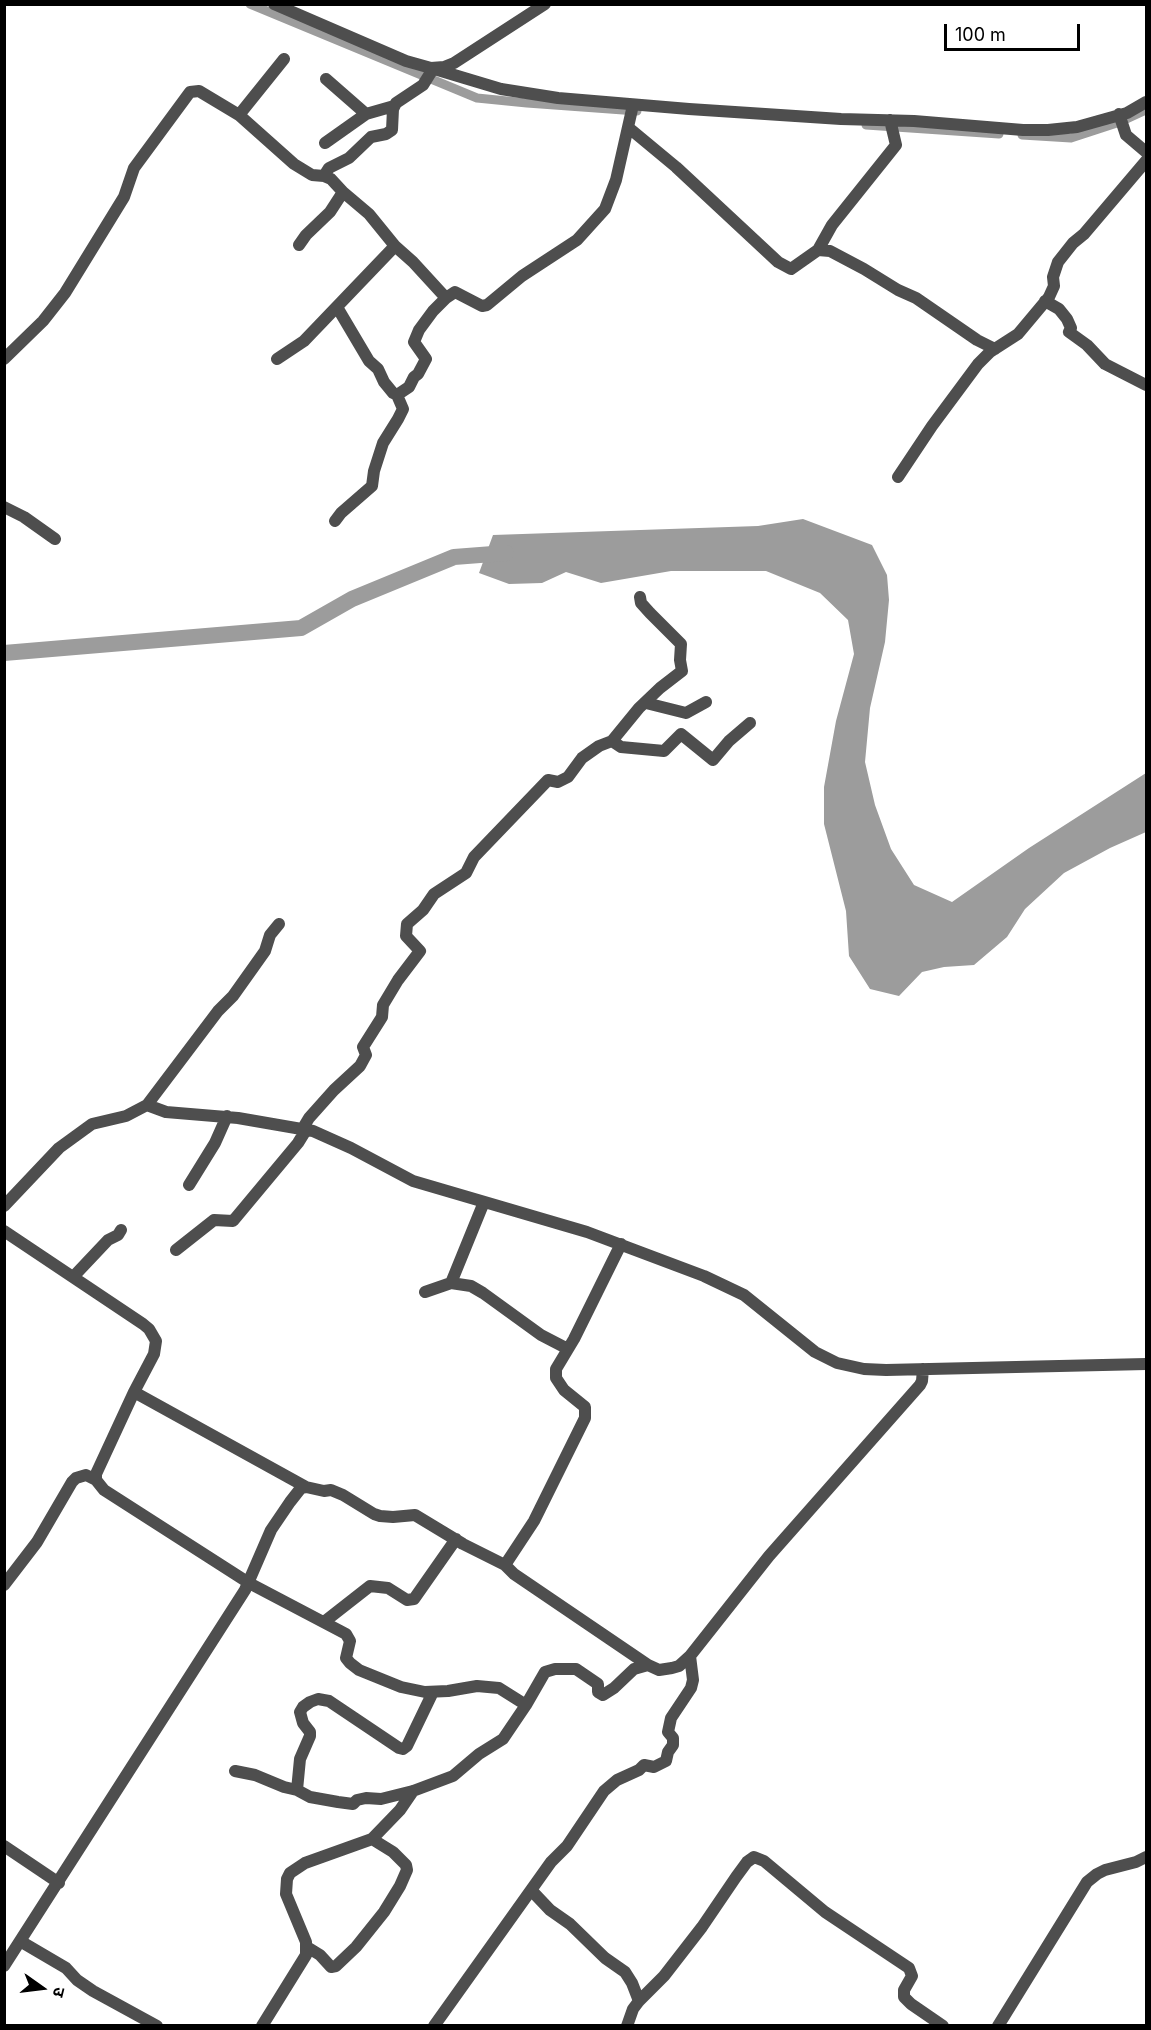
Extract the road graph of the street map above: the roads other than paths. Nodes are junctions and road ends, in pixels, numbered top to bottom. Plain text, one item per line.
1 (274, 4) edge
2 (545, 4) edge
3 (284, 59) dead end
4 (430, 73) junction
5 (326, 79) dead end
6 (1146, 102) edge
7 (394, 106) junction
8 (633, 106) junction
9 (366, 114) junction
10 (239, 115) junction
11 (1120, 116) junction
12 (630, 125) junction
13 (892, 126) junction
14 (325, 143) dead end
15 (1146, 152) edge
16 (1146, 161) edge
17 (324, 176) junction
18 (343, 192) junction
19 (299, 245) dead end
20 (395, 246) junction
21 (818, 250) junction
22 (446, 298) junction
23 (1045, 301) junction
24 (337, 307) junction
25 (995, 349) junction
26 (277, 359) dead end
27 (4, 360) edge
28 (1146, 385) edge
29 (397, 395) junction
30 (898, 477) dead end
31 (4, 507) edge
32 (335, 521) dead end
33 (55, 539) dead end
34 (640, 597) dead end
35 (706, 702) dead end
36 (646, 703) junction
37 (750, 723) dead end
38 (612, 741) junction
39 (279, 924) dead end
40 (147, 1105) junction
41 (225, 1121) junction
42 (304, 1132) junction
43 (189, 1185) dead end
44 (4, 1206) edge
45 (483, 1206) junction
46 (121, 1230) dead end
47 (4, 1231) edge
48 (619, 1248) junction
49 (176, 1250) dead end
50 (74, 1276) junction
51 (451, 1283) junction
52 (424, 1292) dead end
53 (568, 1349) junction
54 (1146, 1364) edge
55 (923, 1373) junction
56 (134, 1392) junction
57 (96, 1480) junction
58 (306, 1487) junction
59 (456, 1539) junction
60 (505, 1565) junction
61 (249, 1583) junction
62 (4, 1585) edge
63 (324, 1622) junction
64 (690, 1656) junction
65 (648, 1665) junction
66 (433, 1692) junction
67 (526, 1705) junction
68 (235, 1771) dead end
69 (297, 1790) junction
70 (413, 1791) junction
71 (372, 1839) junction
72 (4, 1846) edge
73 (1146, 1857) edge
74 (59, 1883) junction
75 (531, 1890) junction
76 (20, 1941) junction
77 (307, 1947) junction
78 (4, 1966) edge
79 (639, 2001) junction
80 (158, 2025) edge
81 (262, 2025) edge
82 (434, 2025) edge
83 (627, 2025) edge
84 (944, 2025) edge
85 (998, 2025) edge

1 - 4 street
2 - 4 street
3 - 10 street
4 - 7 street
4 - 8 street
5 - 9 street
6 - 11 street
7 - 9 street
7 - 17 street
8 - 12 street
8 - 13 street
9 - 14 street
10 - 17 street
10 - 27 street
11 - 13 street
11 - 15 street
12 - 21 street
12 - 22 street
13 - 21 street
16 - 23 street
17 - 18 street
18 - 19 street
18 - 20 street
20 - 22 street
20 - 24 street
21 - 25 street
22 - 29 street
23 - 25 street
23 - 28 street
24 - 26 street
24 - 29 street
25 - 30 street
29 - 32 street
31 - 33 street
34 - 36 street
35 - 36 street
36 - 38 street
37 - 38 street
38 - 42 street
39 - 40 street
40 - 41 street
40 - 44 street
41 - 42 street
41 - 43 street
42 - 45 street
42 - 49 street
45 - 48 street
45 - 51 street
46 - 50 street
47 - 50 street
48 - 53 street
48 - 55 street
50 - 56 street
51 - 52 street
51 - 53 street
53 - 60 street
54 - 55 street
55 - 64 street
56 - 57 street
56 - 58 street
57 - 61 street
57 - 62 street
58 - 59 street
58 - 61 street
59 - 60 street
59 - 63 street
60 - 65 street
61 - 63 street
61 - 74 street
63 - 66 street
64 - 65 street
64 - 75 street
65 - 67 street
66 - 67 street
66 - 69 street
67 - 70 street
68 - 69 street
69 - 70 street
70 - 71 street
71 - 77 street
71 - 77 street
72 - 74 street
73 - 85 street
74 - 76 street
75 - 79 street
75 - 82 street
76 - 78 street
76 - 80 street
77 - 81 street
79 - 83 street
79 - 84 street

